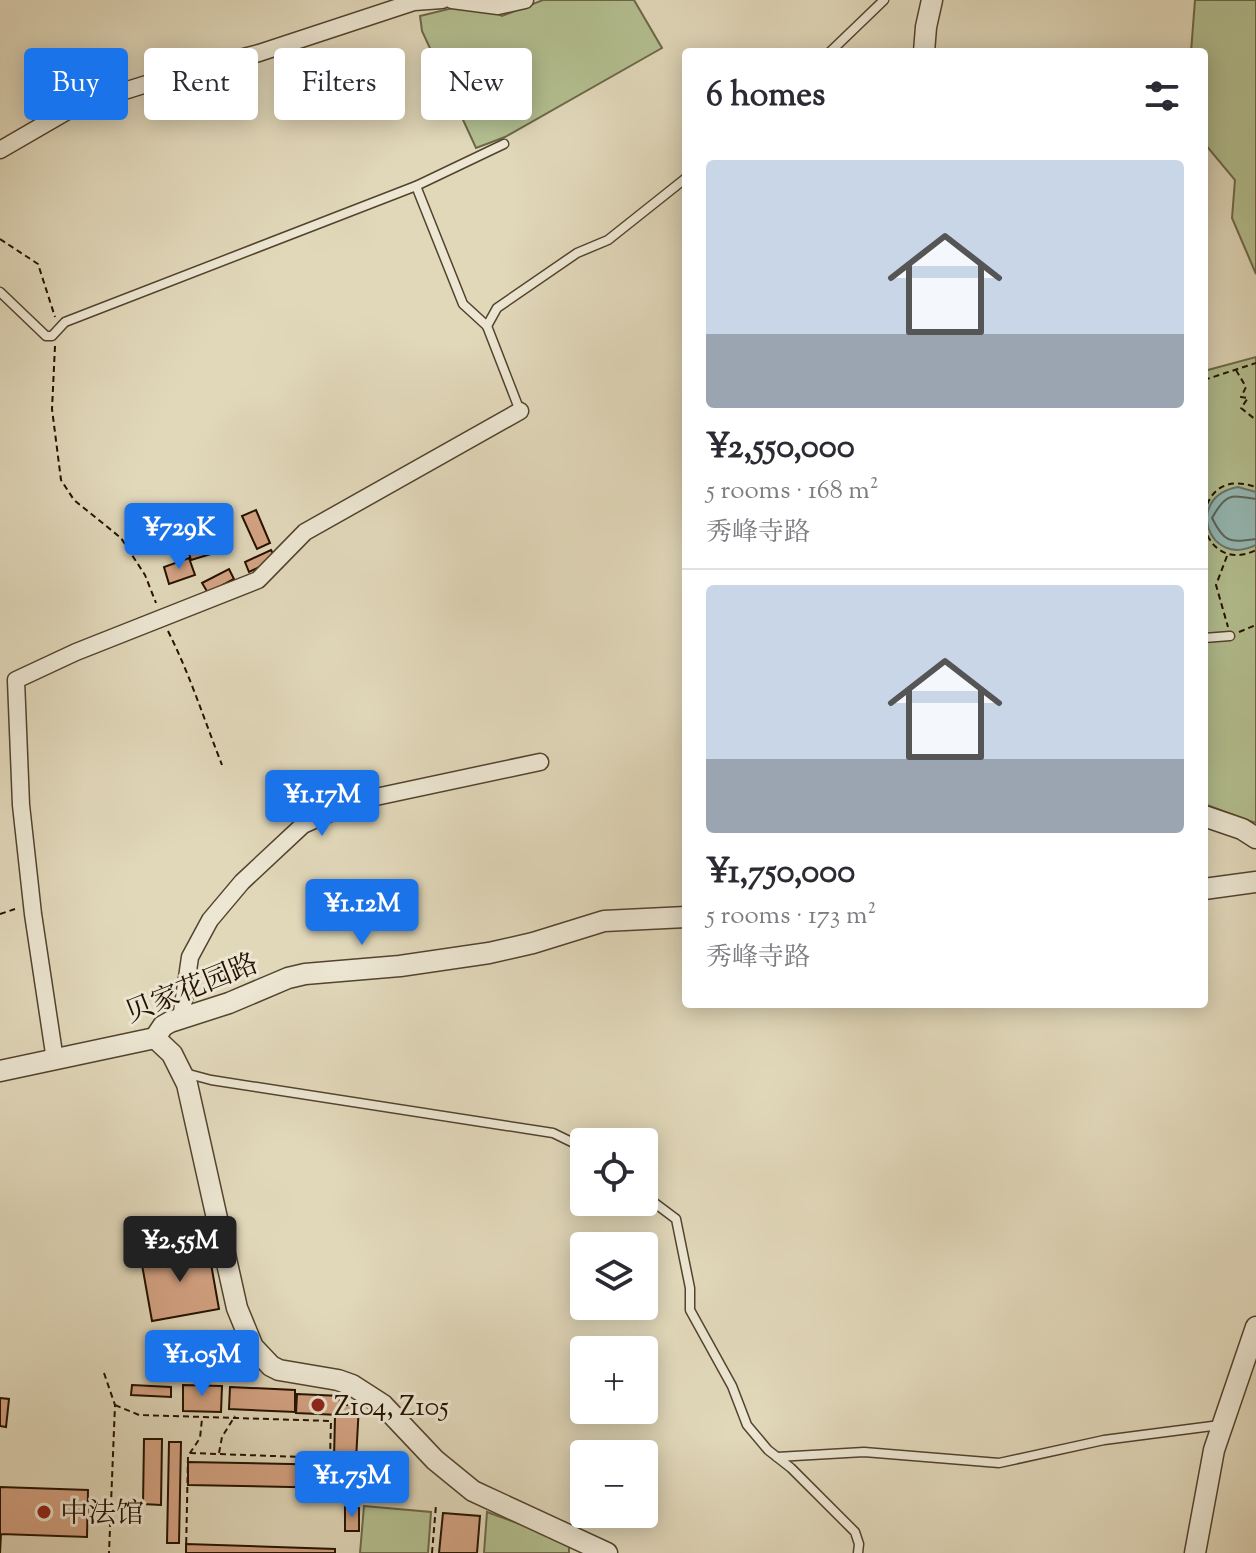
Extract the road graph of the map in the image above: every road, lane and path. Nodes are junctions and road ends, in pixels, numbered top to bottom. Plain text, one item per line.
1 (442, 0) edge
2 (452, 0) edge
3 (525, 0) edge
4 (884, 0) edge
5 (932, 0) edge
6 (834, 48) edge
7 (924, 48) edge
8 (504, 144) dead end
9 (0, 150) edge
10 (682, 181) edge
11 (416, 186) junction
12 (0, 239) edge
13 (0, 292) edge
14 (65, 322) junction
15 (487, 326) junction
16 (55, 333) junction
17 (1256, 363) edge
18 (1236, 370) junction
19 (1208, 379) edge
20 (520, 411) joint
21 (1256, 420) edge
22 (1256, 487) edge
23 (1208, 499) edge
24 (1208, 536) edge
25 (1210, 541) joint
26 (1256, 550) edge
27 (1227, 556) junction
28 (162, 618) junction
29 (1256, 625) edge
30 (1230, 636) junction
31 (1208, 638) edge
32 (17, 690) junction
33 (0, 698) edge
34 (540, 762) dead end
35 (222, 765) dead end
36 (1208, 817) edge
37 (1256, 838) edge
38 (1256, 882) edge
39 (1208, 888) edge
40 (32, 905) junction
41 (0, 914) edge
42 (682, 917) edge
43 (181, 1019) junction
44 (155, 1038) junction
45 (55, 1060) junction
46 (0, 1071) edge
47 (182, 1073) junction
48 (570, 1141) edge
49 (658, 1206) edge
50 (1256, 1327) edge
51 (104, 1373) dead end
52 (115, 1405) junction
53 (235, 1416) junction
54 (202, 1418) junction
55 (1221, 1425) junction
56 (190, 1453) junction
57 (218, 1454) junction
58 (777, 1457) junction
59 (330, 1458) junction
60 (331, 1492) dead end
61 (436, 1505) dead end
62 (109, 1553) edge
63 (186, 1553) edge
64 (432, 1553) edge
65 (607, 1553) edge
66 (858, 1553) edge
67 (1195, 1553) edge

1 - 9 street
2 - 3 street
4 - 6 lane
5 - 7 street
8 - 11 lane
10 - 15 lane
11 - 14 lane
11 - 15 lane
12 - 14 path
13 - 16 lane
14 - 16 lane
15 - 20 lane
16 - 28 path
17 - 18 path
18 - 19 path
18 - 21 path
20 - 28 street
22 - 23 path
24 - 25 path
25 - 27 path
26 - 27 path
27 - 30 path
28 - 32 street
28 - 35 path
29 - 30 path
30 - 31 lane
32 - 33 street
32 - 40 street
34 - 43 street
36 - 37 street
38 - 39 street
40 - 41 path
40 - 45 street
42 - 43 street, 贝家花园路
43 - 44 street, 贝家花园路
44 - 45 street, 贝家花园路
44 - 47 street
45 - 46 street, 贝家花园路
47 - 48 lane
47 - 65 street
49 - 58 lane
50 - 55 street
51 - 52 path
52 - 54 path
52 - 62 path
53 - 54 path
53 - 57 path
53 - 59 path
54 - 56 path
55 - 58 lane
55 - 67 street
56 - 57 path
56 - 63 path
57 - 59 path
58 - 66 lane
59 - 60 path
61 - 64 path

